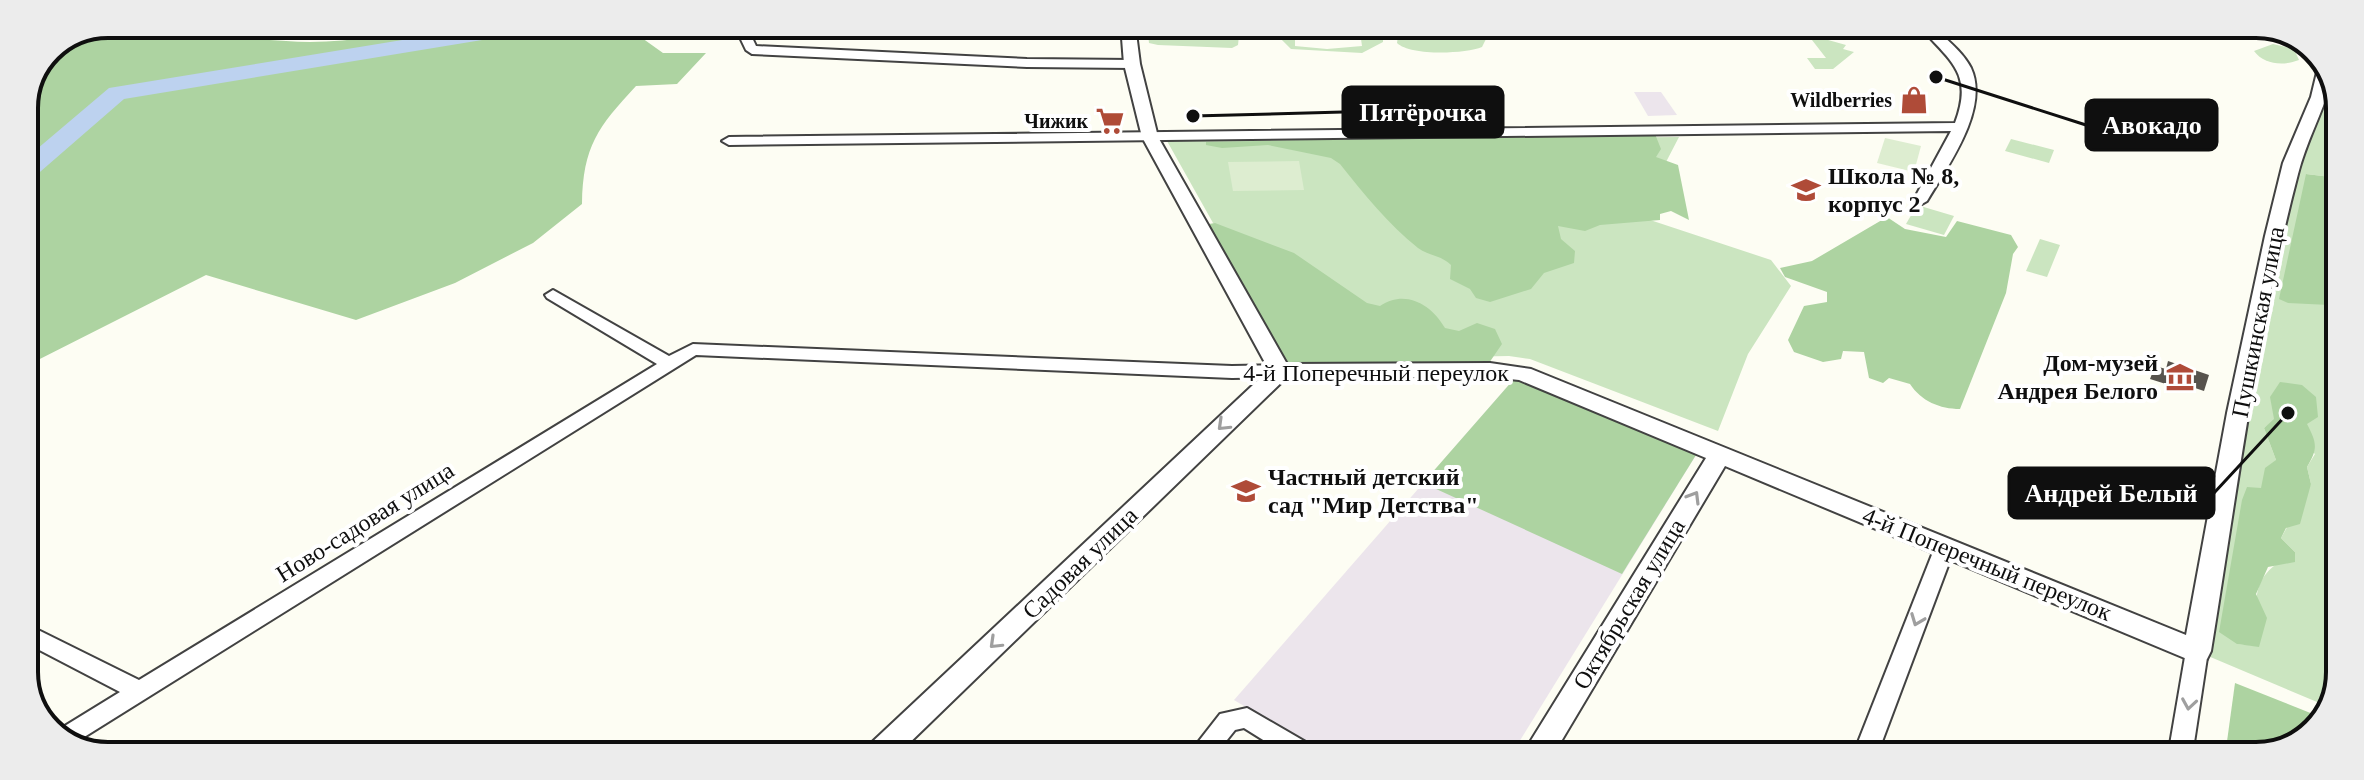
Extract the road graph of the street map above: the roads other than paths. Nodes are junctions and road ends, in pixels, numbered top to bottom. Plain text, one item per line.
1 (746, 38) edge
2 (1129, 38) edge
3 (1936, 38) edge
4 (1132, 64) junction
5 (2323, 87) edge
6 (1961, 127) junction
7 (1150, 137) junction
8 (729, 141) dead end
9 (1920, 201) dead end
10 (553, 295) dead end
11 (693, 349) joint
12 (670, 364) junction
13 (1280, 371) junction
14 (1720, 454) junction
15 (1945, 547) junction
16 (38, 639) edge
17 (2197, 651) junction
18 (139, 691) junction
19 (73, 732) edge
20 (892, 742) edge
21 (1211, 742) edge
22 (1287, 742) edge
23 (1545, 742) edge
24 (1870, 742) edge
25 (2182, 742) edge

1 - 4 street
2 - 4 street
3 - 6 street
4 - 7 street
5 - 17 street, Пушкинская улица
6 - 7 street
6 - 9 street
7 - 8 street
7 - 13 street
10 - 12 street
11 - 12 street, Ново-садовая улица
11 - 13 street, 4-й Поперечный переулок
12 - 18 street, Ново-садовая улица
13 - 14 street, 4-й Поперечный переулок
13 -> 20 street, Садовая улица
14 - 15 street, 4-й Поперечный переулок
23 -> 14 street, Октябрьская улица
15 - 17 street, 4-й Поперечный переулок
15 -> 24 street
16 - 18 street
17 -> 25 street, Пушкинская улица
18 - 19 street, Ново-садовая улица
21 - 22 street

